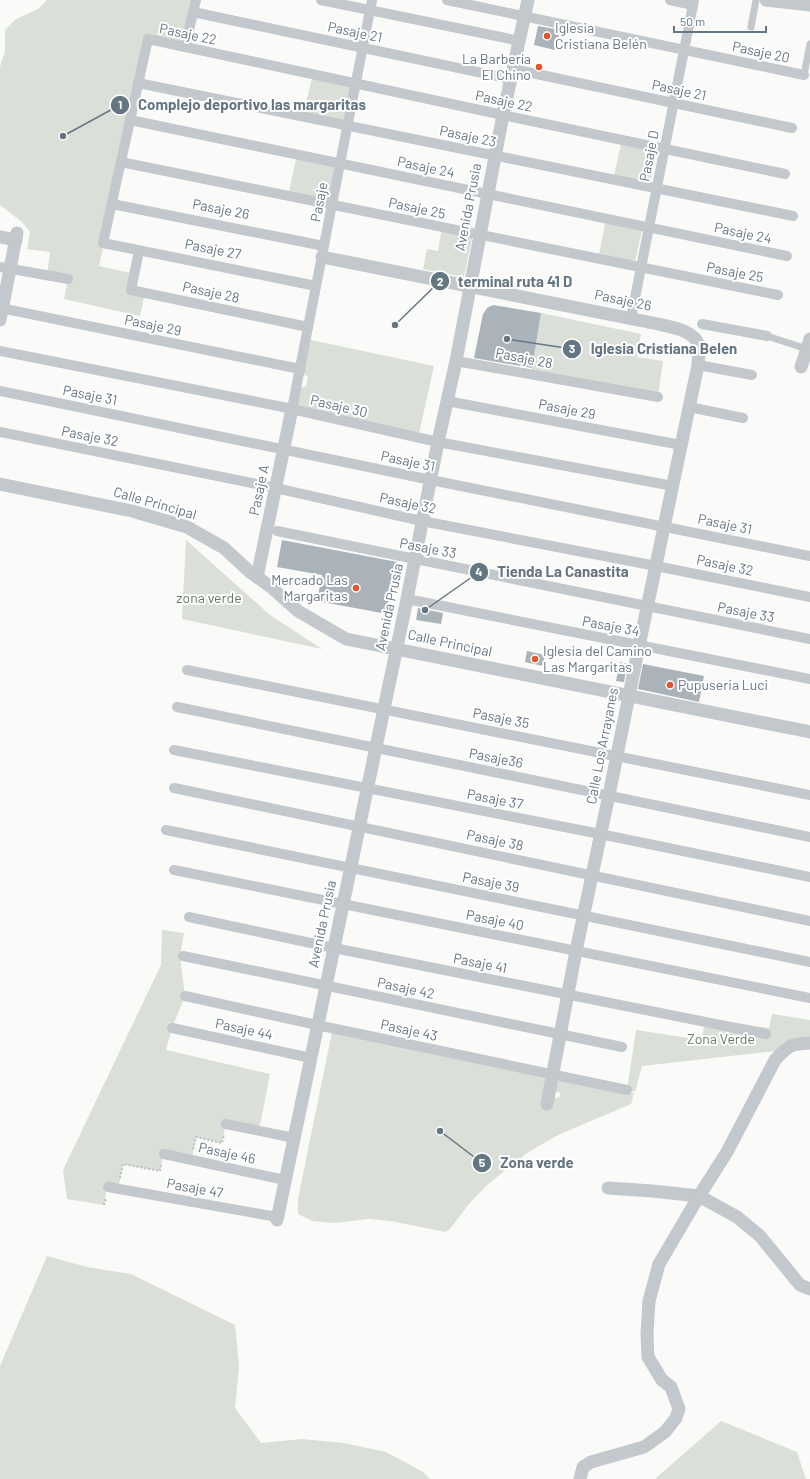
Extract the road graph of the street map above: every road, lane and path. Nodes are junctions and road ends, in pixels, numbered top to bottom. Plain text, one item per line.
1 (196, 0) edge
2 (320, 0) edge
3 (447, 0) edge
4 (528, 0) edge
5 (670, 0) edge
6 (756, 0) edge
7 (766, 0) edge
8 (796, 2) edge
9 (694, 3) edge
10 (371, 5) edge
11 (810, 5) edge
12 (193, 12) junction
13 (525, 16) junction
14 (751, 27) dead end
15 (520, 40) junction
16 (810, 44) edge
17 (185, 47) junction
18 (363, 48) junction
19 (685, 50) junction
20 (512, 74) junction
21 (804, 75) joint
22 (138, 83) junction
23 (356, 84) junction
24 (674, 103) junction
25 (503, 115) junction
26 (130, 120) junction
27 (348, 126) junction
28 (792, 128) dead end
29 (665, 149) junction
30 (495, 156) junction
31 (121, 162) junction
32 (340, 164) junction
33 (785, 174) dead end
34 (657, 188) junction
35 (487, 194) junction
36 (112, 204) junction
37 (332, 205) junction
38 (793, 216) dead end
39 (649, 228) junction
40 (480, 235) junction
41 (0, 236) edge
42 (139, 251) junction
43 (323, 251) junction
44 (787, 256) dead end
45 (5, 268) edge
46 (641, 268) junction
47 (68, 280) dead end
48 (316, 286) junction
49 (469, 286) junction
50 (778, 295) dead end
51 (1, 312) edge
52 (632, 318) junction
53 (702, 324) dead end
54 (308, 327) junction
55 (767, 336) joint
56 (808, 344) edge
57 (699, 346) joint
58 (0, 350) edge
59 (456, 361) junction
60 (698, 365) junction
61 (801, 367) dead end
62 (300, 369) junction
63 (752, 375) dead end
64 (0, 391) edge
65 (658, 397) dead end
66 (447, 401) junction
67 (689, 407) junction
68 (292, 409) junction
69 (743, 418) dead end
70 (0, 432) edge
71 (438, 442) junction
72 (681, 445) junction
73 (284, 448) junction
74 (431, 480) junction
75 (0, 484) edge
76 (672, 486) junction
77 (275, 488) junction
78 (422, 521) junction
79 (664, 526) junction
80 (277, 531) dead end
81 (810, 556) edge
82 (415, 560) junction
83 (656, 566) junction
84 (257, 577) junction
85 (810, 597) edge
86 (407, 600) junction
87 (647, 606) junction
88 (810, 639) edge
89 (639, 646) junction
90 (397, 648) junction
91 (187, 670) dead end
92 (810, 679) edge
93 (629, 696) junction
94 (177, 707) dead end
95 (384, 710) junction
96 (810, 732) edge
97 (376, 748) junction
98 (174, 750) dead end
99 (617, 755) junction
100 (174, 788) dead end
101 (367, 789) junction
102 (609, 795) junction
103 (810, 795) edge
104 (359, 826) junction
105 (166, 830) dead end
106 (600, 834) junction
107 (810, 836) edge
108 (350, 868) junction
109 (174, 870) dead end
110 (591, 875) junction
111 (810, 877) edge
112 (343, 904) junction
113 (583, 915) junction
114 (189, 917) dead end
115 (810, 921) edge
116 (334, 948) junction
117 (576, 951) junction
118 (183, 956) dead end
119 (810, 962) edge
120 (326, 985) junction
121 (567, 995) junction
122 (185, 996) dead end
123 (810, 998) edge
124 (317, 1025) junction
125 (172, 1028) dead end
126 (560, 1034) junction
127 (766, 1034) dead end
128 (810, 1043) edge
129 (622, 1047) dead end
130 (311, 1058) junction
131 (552, 1075) junction
132 (627, 1090) dead end
133 (547, 1104) dead end
134 (226, 1124) joint
135 (294, 1138) junction
136 (164, 1154) joint
137 (191, 1160) junction
138 (285, 1180) junction
139 (113, 1188) joint
140 (608, 1188) dead end
141 (699, 1196) junction
142 (277, 1219) joint
143 (810, 1289) edge
144 (580, 1479) edge

1 - 12 street
2 - 10 street
3 - 13 street, Pasaje 20
4 - 13 street, Avenida Prusia
5 - 9 street
6 - 14 lane
7 - 8 street
8 - 11 street
9 - 19 street, Pasaje D
10 - 15 street
10 - 18 street, Pasaje
12 - 17 street
12 - 18 street, Pasaje 21
13 - 15 street, Avenida Prusia
13 - 19 street, Pasaje 20
15 - 20 street, Avenida Prusia
16 - 21 lane
17 - 22 street, Pasaje 22
17 - 23 street, Pasaje 22
18 - 20 street, Pasaje 21
18 - 23 street, Pasaje
19 - 21 street, Pasaje 20
19 - 24 street, Pasaje D
20 - 24 street, Pasaje 21
20 - 25 street, Avenida Prusia
22 - 26 street
22 - 27 street, Pasaje 23
23 - 25 street, Pasaje 22
23 - 27 street, Pasaje
24 - 28 street, Pasaje 21
24 - 29 street, Pasaje D
25 - 29 street, Pasaje 22
25 - 30 street, Avenida Prusia
26 - 31 street
26 - 32 street, Pasaje 24
27 - 30 street, Pasaje 23
27 - 32 street, Pasaje
29 - 33 street, Pasaje 22
29 - 34 street, Pasaje D
30 - 34 street, Pasaje 23
30 - 35 street, Avenida Prusia
31 - 36 street
31 - 37 street, Pasaje 25
32 - 35 street, Pasaje 24
32 - 37 street, Pasaje
34 - 38 street, Pasaje 23
34 - 39 street, Pasaje D
35 - 39 street, Pasaje 24
35 - 40 street, Avenida Prusia
36 - 42 street, Pasaje 27
36 - 43 street, Pasaje 26
37 - 40 street, Pasaje 25
37 - 43 street, Pasaje
39 - 44 street, Pasaje 24
39 - 46 street, Pasaje D
40 - 46 street, Pasaje 25
40 - 49 street, Avenida Prusia
41 - 45 street
42 - 48 street, Pasaje 27
42 - 54 street, Pasaje 28
43 - 48 street, Pasaje
43 - 49 street, Pasaje 26
45 - 47 street
45 - 51 street
46 - 50 street, Pasaje 25
46 - 52 street, Pasaje D
48 - 54 street, Pasaje
49 - 52 street, Pasaje 26
49 - 59 street, Avenida Prusia
51 - 62 street, Pasaje 29
52 - 57 street, Pasaje 26
53 - 55 street
54 - 62 street, Pasaje
55 - 56 lane
56 - 61 street
57 - 60 street, Calle Los Arrayanes
58 - 68 street, Pasaje 30
59 - 65 street, Pasaje 28
59 - 66 street, Avenida Prusia
60 - 63 street
60 - 67 street, Calle Los Arrayanes
62 - 68 street, Pasaje
64 - 73 street, Pasaje 31
66 - 71 street, Avenida Prusia
66 - 72 street, Pasaje 29
67 - 69 street
67 - 72 street, Calle Los Arrayanes
68 - 71 street, Pasaje 30
68 - 73 street, Pasaje A
70 - 77 street, Pasaje 32
71 - 74 street, Avenida Prusia
71 - 76 street, Pasaje 30
72 - 76 street, Calle Los Arrayanes
73 - 74 street, Pasaje 31
73 - 77 street, Pasaje A
74 - 78 street, Avenida Prusia
74 - 79 street, Pasaje 31
75 - 84 street, Calle Principal
76 - 79 street, Calle Los Arrayanes
77 - 78 street, Pasaje 32
77 - 84 street, Pasaje A
78 - 82 street, Avenida Prusia
78 - 83 street, Pasaje 32
79 - 81 street, Pasaje 31
79 - 83 street, Calle Los Arrayanes
80 - 82 street, Pasaje 33
82 - 86 street, Avenida Prusia
82 - 87 street, Pasaje 33
83 - 85 street, Pasaje 32
83 - 87 street, Calle Los Arrayanes
84 - 90 street, Calle Principal
86 - 89 street, Pasaje 34
86 - 90 street, Avenida Prusia
87 - 88 street, Pasaje 33
87 - 89 street, Calle Los Arrayanes
89 - 92 street, Pasaje 34
89 - 93 street, Calle Los Arrayanes
90 - 93 street, Calle Principal
90 - 95 street, Avenida Prusia
91 - 95 street, Pasaje 35
93 - 96 street, Calle Principal
93 - 99 street, Calle Los Arrayanes
94 - 97 street, Pasaje36
95 - 97 street, Avenida Prusia
95 - 99 street, Pasaje 35
97 - 101 street, Avenida Prusia
97 - 102 street, Pasaje36
98 - 101 street, Pasaje 37
99 - 102 street, Calle Los Arrayanes
99 - 103 street, Pasaje 35
100 - 104 street, Pasaje 38
101 - 104 street, Avenida Prusia
101 - 106 street, Pasaje 37
102 - 106 street, Calle Los Arrayanes
102 - 107 street, Pasaje36
104 - 108 street, Avenida Prusia
104 - 110 street, Pasaje 38
105 - 108 street, Pasaje 39
106 - 110 street, Calle Los Arrayanes
106 - 111 street, Pasaje 37
108 - 112 street, Avenida Prusia
108 - 113 street, Pasaje 39
109 - 112 street, Pasaje 40
110 - 113 street, Calle Los Arrayanes
110 - 115 street, Pasaje 38
112 - 116 street, Avenida Prusia
112 - 117 street, Pasaje 40
113 - 117 street, Calle Los Arrayanes
113 - 119 street, Pasaje 39
114 - 116 street, Pasaje 41
116 - 120 street, Avenida Prusia
116 - 121 street, Pasaje 41
117 - 121 street, Calle Los Arrayanes
117 - 123 street, Pasaje 40
118 - 120 street, Pasaje 42
120 - 124 street, Avenida Prusia
120 - 126 street, Pasaje 42
121 - 126 street, Calle Los Arrayanes
121 - 127 street, Pasaje 41
122 - 124 street, Pasaje 43
124 - 130 street, Avenida Prusia
124 - 131 street, Pasaje 43
125 - 130 street, Pasaje 44
126 - 129 street, Pasaje 42
126 - 131 street, Calle Los Arrayanes
128 - 141 street
130 - 135 street, Avenida Prusia
131 - 132 street, Pasaje 43
131 - 133 street, Calle Los Arrayanes
134 - 135 street
134 - 137 path
135 - 138 street, Avenida Prusia
136 - 137 street, Pasaje 46
136 - 139 path
137 - 138 street, Pasaje 46
138 - 142 street, Avenida Prusia
139 - 142 street, Pasaje 47
140 - 141 street
141 - 143 street
141 - 144 street

